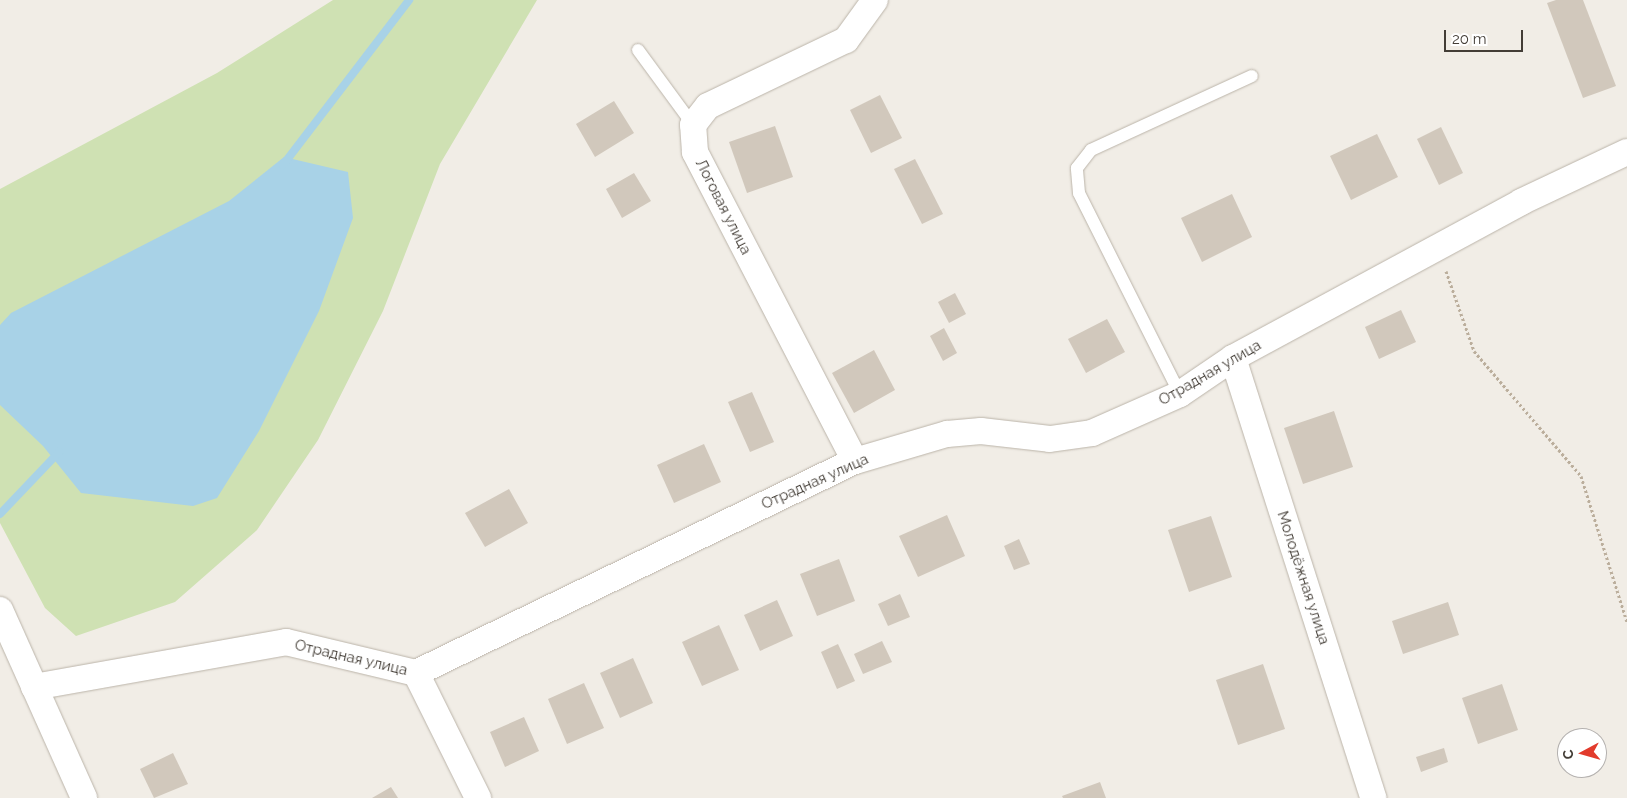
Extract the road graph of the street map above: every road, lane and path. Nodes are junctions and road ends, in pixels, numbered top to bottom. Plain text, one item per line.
1 (875, 0) edge
2 (638, 50) dead end
3 (1252, 76) dead end
4 (693, 125) junction
5 (1627, 152) edge
6 (1437, 248) junction
7 (1233, 358) junction
8 (1180, 394) junction
9 (855, 461) junction
10 (0, 610) edge
11 (1627, 622) edge
12 (416, 673) junction
13 (34, 687) junction
14 (84, 798) edge
15 (478, 798) edge
16 (1373, 798) edge

1 - 4 street
2 - 4 lane
3 - 8 lane
4 - 9 street, Логовая улица
5 - 6 street, Отрадная улица
6 - 7 street, Отрадная улица
6 - 11 path
7 - 8 street, Отрадная улица
7 - 16 street, Молодёжная улица
8 - 9 street, Отрадная улица
9 - 12 street, Отрадная улица
10 - 13 street
12 - 13 street, Отрадная улица
12 - 15 street
13 - 14 street

